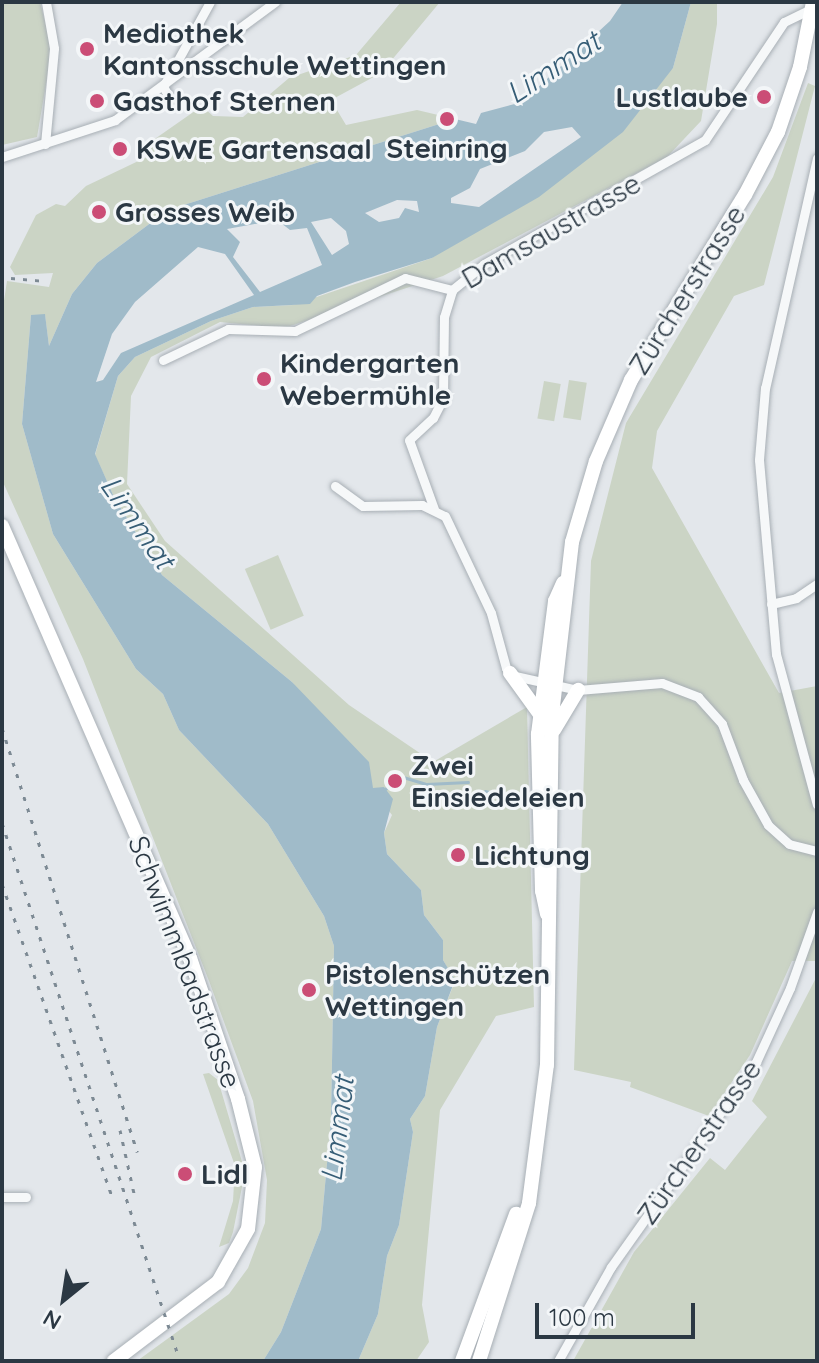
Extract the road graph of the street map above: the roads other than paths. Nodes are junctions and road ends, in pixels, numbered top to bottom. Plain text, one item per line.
1 (46, 2) edge
2 (210, 2) edge
3 (275, 2) edge
4 (813, 5) edge
5 (163, 87) junction
6 (170, 98) dead end
7 (45, 144) junction
8 (2, 157) edge
9 (817, 158) edge
10 (452, 290) junction
11 (163, 360) dead end
12 (335, 486) dead end
13 (434, 509) junction
14 (2, 526) edge
15 (817, 584) edge
16 (771, 604) junction
17 (510, 673) junction
18 (548, 687) junction
19 (578, 690) junction
20 (539, 713) junction
21 (552, 734) junction
22 (817, 805) edge
23 (817, 838) edge
24 (815, 850) edge
25 (817, 912) edge
26 (549, 923) junction
27 (531, 1173) junction
28 (2, 1197) edge
29 (26, 1197) dead end
30 (114, 1361) edge
31 (462, 1361) edge
32 (479, 1361) edge
33 (558, 1361) edge

1 - 7 street
2 - 5 street
3 - 5 street
4 - 10 street, Damsaustrasse
4 - 18 main road, Zürcherstrasse
5 - 6 street
5 - 7 street
7 - 8 street
9 - 16 street
10 - 11 street
10 - 13 street, Damsaustrasse
12 - 13 street
13 - 17 street
14 - 30 main road, Schwimmbadstrasse
15 - 16 street
16 - 22 street
17 - 18 street
17 - 20 main road
18 - 19 street
18 - 20 main road
18 - 21 main road
19 - 21 main road
19 - 24 street
20 - 26 main road
21 - 26 main road
23 - 24 street
25 - 33 street, Zürcherstrasse
26 - 27 main road
27 - 31 main road
27 - 32 main road
28 - 29 street

